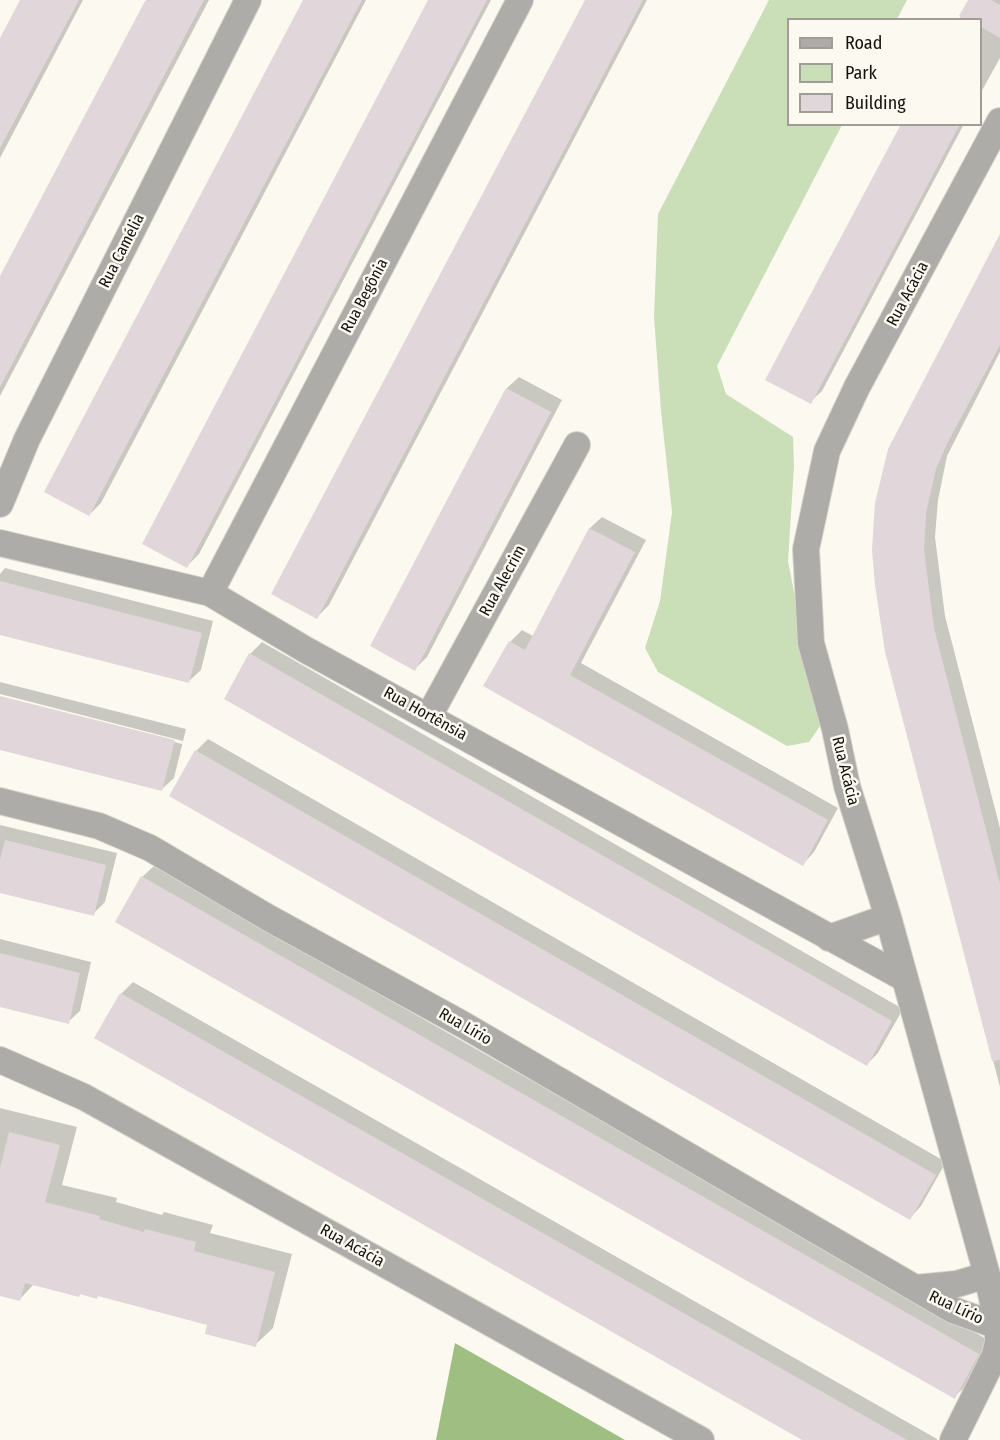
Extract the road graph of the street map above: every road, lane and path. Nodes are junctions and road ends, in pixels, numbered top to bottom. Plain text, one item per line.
1 (248, 0) edge
2 (520, 0) edge
3 (1000, 122) edge
4 (577, 445) dead end
5 (0, 504) edge
6 (0, 543) edge
7 (210, 593) junction
8 (429, 716) junction
9 (0, 801) edge
10 (888, 917) junction
11 (829, 938) junction
12 (904, 978) junction
13 (0, 1060) edge
14 (987, 1275) junction
15 (915, 1288) junction
16 (998, 1326) junction
17 (700, 1440) edge
18 (953, 1440) edge

1 - 5 street, Rua Camélia
2 - 7 street, Rua Begônia
3 - 10 street, Rua Acácia
4 - 8 street, Rua Alecrim
6 - 7 street, Rua Hortênsia
7 - 8 street, Rua Hortênsia
8 - 11 street, Rua Hortênsia
9 - 15 street, Rua Lírio
10 - 11 street
10 - 12 street, Rua Acácia
11 - 12 street, Rua Hortênsia
12 - 14 street, Rua Acácia
13 - 17 street, Rua Acácia
14 - 15 street, Rua Lírio
14 - 16 street, Rua Acácia
15 - 16 street, Rua Lírio
16 - 18 street, Rua Acácia

